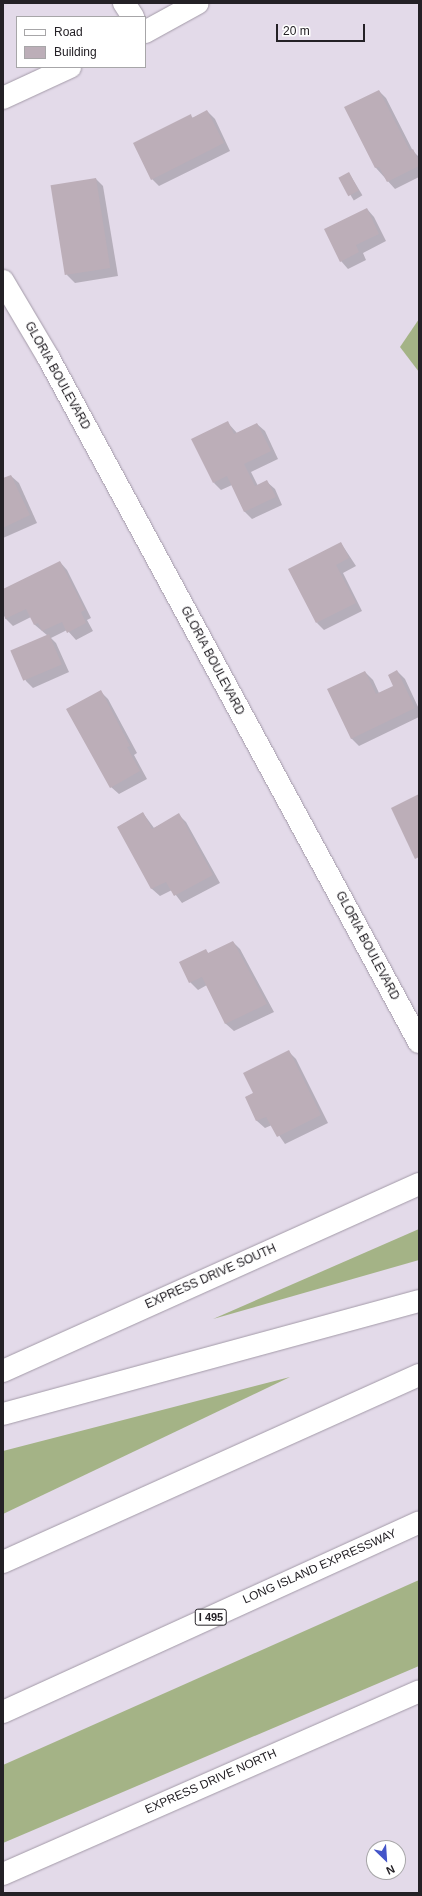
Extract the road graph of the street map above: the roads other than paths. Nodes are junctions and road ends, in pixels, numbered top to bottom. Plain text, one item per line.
1 (124, 3) edge
2 (198, 3) edge
3 (132, 16) edge
4 (146, 31) edge
5 (68, 68) edge
6 (3, 98) edge
7 (3, 281) edge
8 (419, 1042) edge
9 (419, 1184) edge
10 (419, 1301) edge
11 (3, 1371) edge
12 (419, 1375) edge
13 (3, 1414) edge
14 (419, 1522) edge
15 (3, 1562) edge
16 (419, 1691) edge
17 (3, 1712) edge
18 (3, 1874) edge

1 - 3 main road
2 - 4 main road
5 - 6 main road
7 - 8 main road, GLORIA BOULEVARD
9 - 11 main road, EXPRESS DRIVE SOUTH
10 - 13 main road
12 - 15 main road
14 - 17 main road, LONG ISLAND EXPRESSWAY / I 495
16 - 18 main road, EXPRESS DRIVE NORTH

